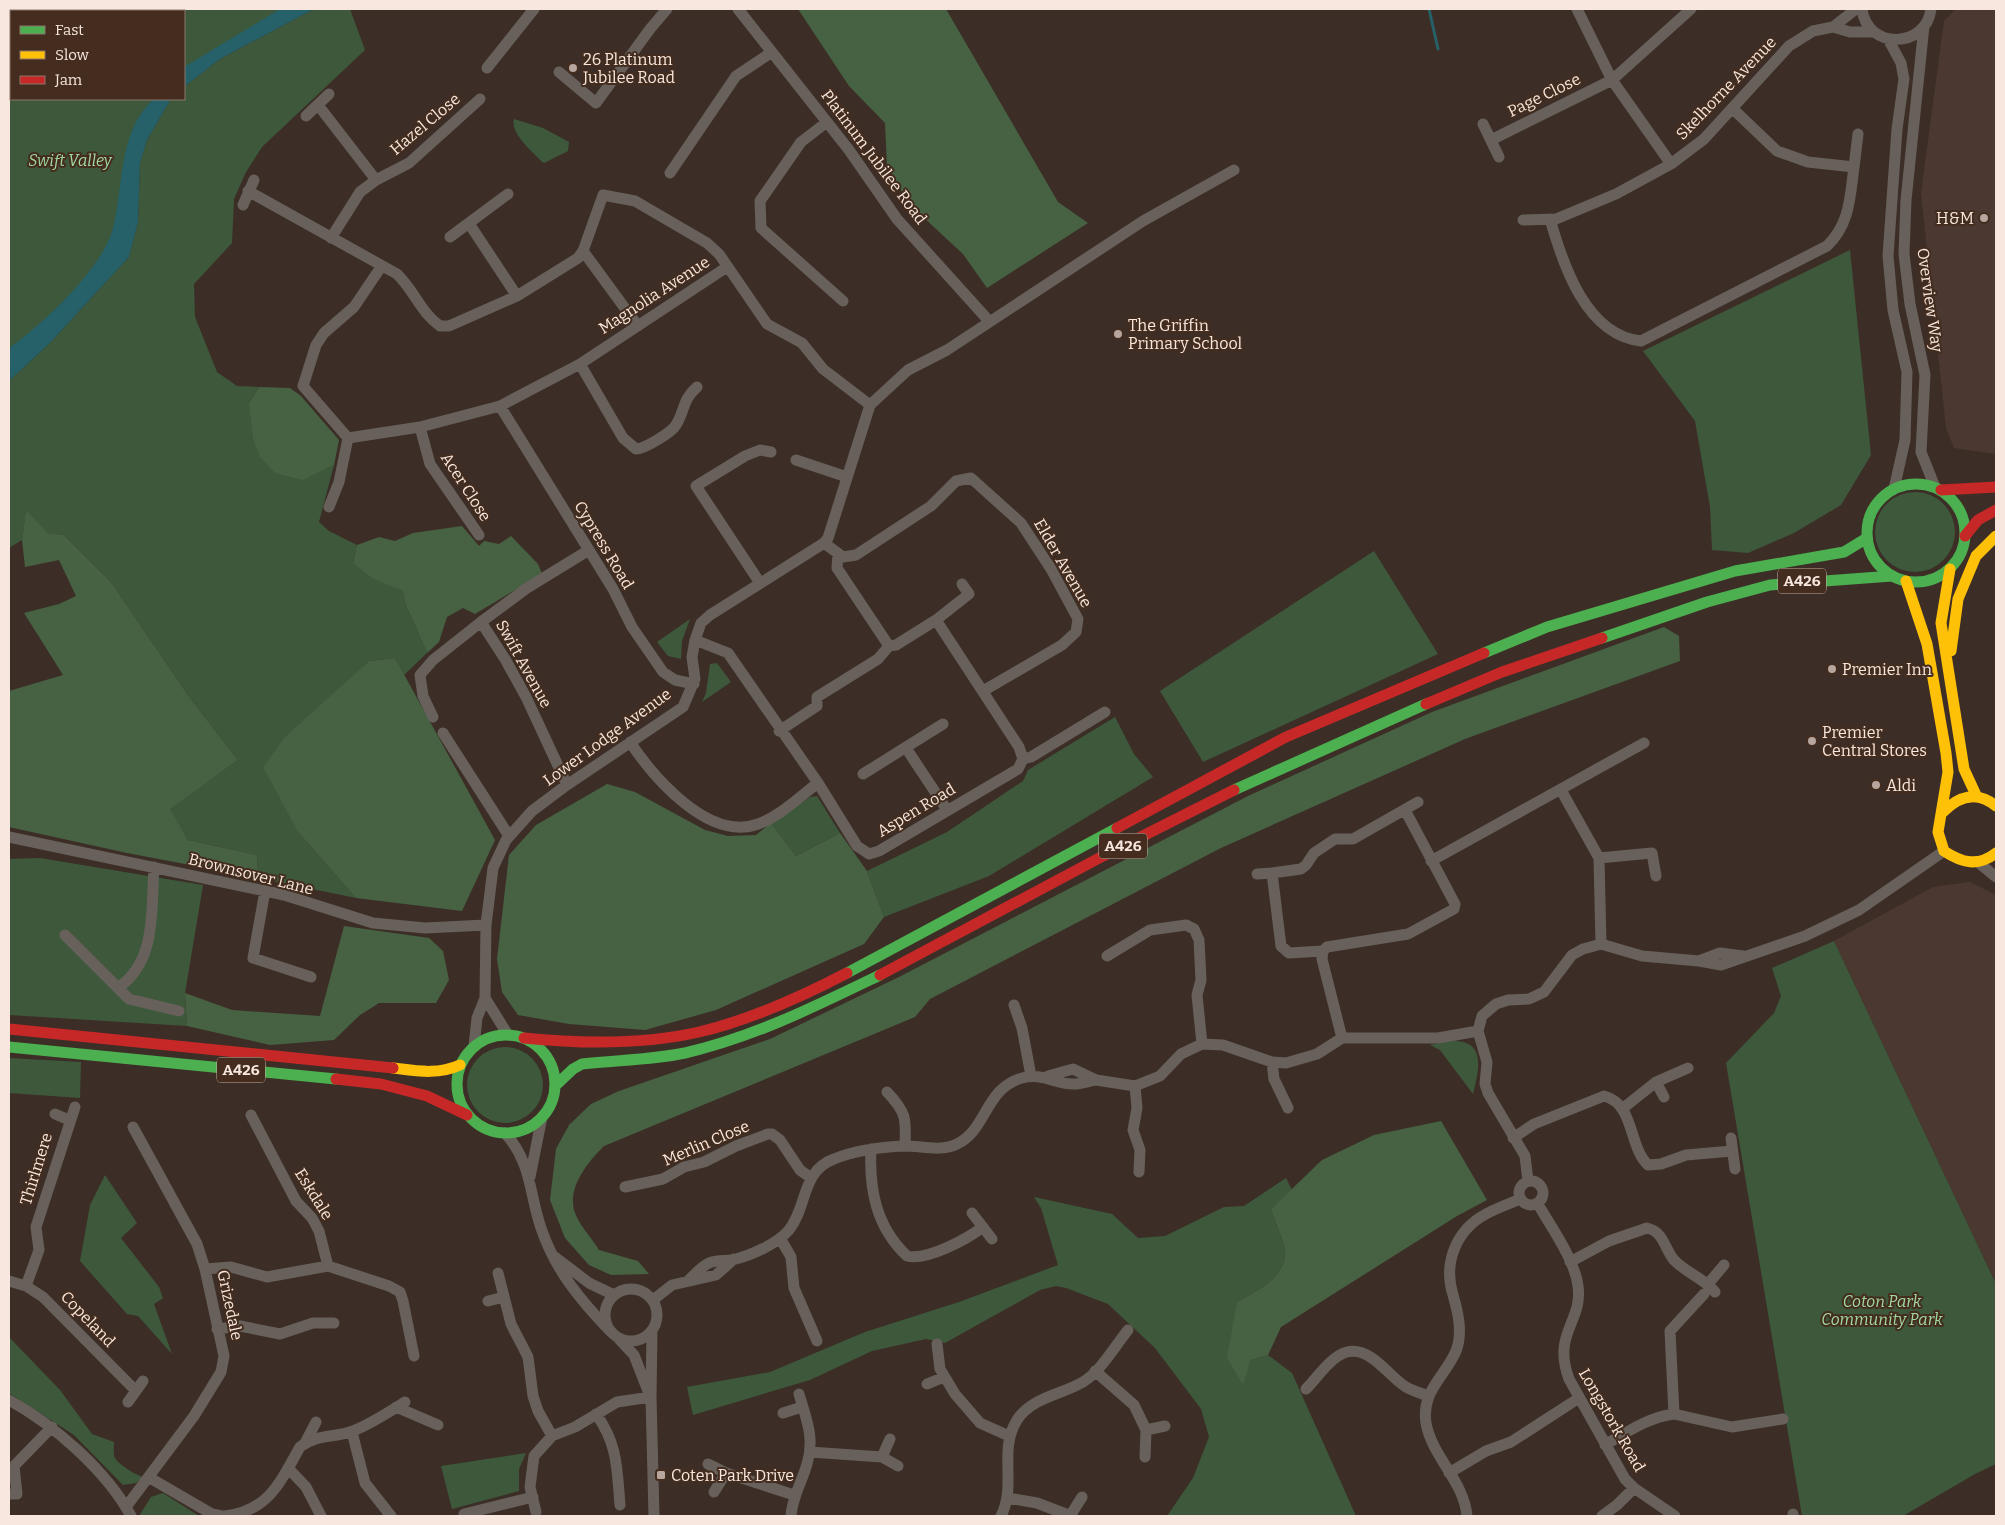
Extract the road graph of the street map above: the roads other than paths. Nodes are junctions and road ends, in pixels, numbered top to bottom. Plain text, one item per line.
1 (534, 9) edge
2 (738, 9) edge
3 (1577, 9) edge
4 (1691, 9) edge
5 (1856, 9) edge
6 (1862, 9) edge
7 (1931, 9) edge
8 (660, 11) edge
9 (1924, 26) junction
10 (1833, 27) junction
11 (1874, 32) junction
12 (1888, 39) junction
13 (772, 52) junction
14 (487, 68) dead end
15 (560, 72) dead end
16 (1612, 80) junction
17 (329, 94) dead end
18 (480, 99) dead end
19 (318, 105) junction
20 (1733, 109) junction
21 (306, 116) dead end
22 (827, 122) junction
23 (1484, 124) dead end
24 (1858, 134) dead end
25 (1491, 140) junction
26 (1499, 157) dead end
27 (1671, 164) junction
28 (1854, 167) junction
29 (1234, 170) dead end
30 (670, 173) dead end
31 (254, 180) dead end
32 (376, 180) junction
33 (248, 191) junction
34 (508, 194) dead end
35 (243, 205) dead end
36 (1550, 219) junction
37 (1523, 220) dead end
38 (470, 225) junction
39 (450, 237) dead end
40 (331, 238) junction
41 (583, 251) junction
42 (381, 267) junction
43 (727, 267) junction
44 (517, 296) junction
45 (843, 301) dead end
46 (989, 321) junction
47 (638, 326) junction
48 (580, 364) junction
49 (697, 387) dead end
50 (870, 405) junction
51 (500, 406) junction
52 (420, 427) junction
53 (348, 438) junction
54 (771, 452) dead end
55 (796, 460) dead end
56 (847, 477) junction
57 (1996, 487) edge
58 (1894, 489) junction
59 (1938, 489) junction
60 (330, 507) dead end
61 (1996, 510) edge
62 (479, 535) dead end
63 (1965, 536) junction
64 (1996, 536) edge
65 (1867, 538) junction
66 (824, 543) junction
67 (589, 550) junction
68 (838, 552) junction
69 (1950, 568) junction
70 (1892, 576) junction
71 (1906, 581) junction
72 (760, 583) junction
73 (962, 584) dead end
74 (936, 620) junction
75 (481, 622) junction
76 (695, 640) junction
77 (889, 646) junction
78 (1949, 667) junction
79 (694, 684) junction
80 (983, 691) junction
81 (1105, 712) dead end
82 (433, 717) dead end
83 (943, 724) dead end
84 (780, 731) junction
85 (443, 734) dead end
86 (630, 742) junction
87 (1644, 744) dead end
88 (906, 748) junction
89 (1023, 759) junction
90 (863, 774) dead end
91 (818, 783) junction
92 (567, 785) junction
93 (1561, 790) junction
94 (1976, 795) junction
95 (1418, 802) dead end
96 (1995, 803) edge
97 (947, 810) junction
98 (1405, 810) junction
99 (1942, 813) junction
100 (509, 836) junction
101 (9, 837) edge
102 (1944, 851) junction
103 (1996, 853) edge
104 (1599, 858) junction
105 (1431, 861) junction
106 (1980, 863) junction
107 (154, 867) junction
108 (1272, 873) junction
109 (1258, 874) dead end
110 (1656, 876) dead end
111 (1996, 877) edge
112 (265, 891) junction
113 (486, 925) junction
114 (65, 935) dead end
115 (1601, 944) junction
116 (1323, 951) junction
117 (1106, 956) dead end
118 (311, 977) dead end
119 (119, 987) junction
120 (485, 998) junction
121 (1014, 1005) dead end
122 (180, 1011) dead end
123 (9, 1029) edge
124 (1478, 1031) junction
125 (508, 1035) junction
126 (524, 1038) junction
127 (1342, 1038) junction
128 (1202, 1044) junction
129 (474, 1046) junction
130 (9, 1047) edge
131 (1272, 1062) junction
132 (460, 1065) junction
133 (1688, 1068) dead end
134 (1031, 1076) junction
135 (1656, 1082) junction
136 (555, 1086) junction
137 (1135, 1086) junction
138 (887, 1092) dead end
139 (1664, 1097) dead end
140 (75, 1107) dead end
141 (1288, 1108) dead end
142 (1622, 1109) junction
143 (55, 1114) dead end
144 (251, 1115) dead end
145 (468, 1115) junction
146 (542, 1117) junction
147 (69, 1120) junction
148 (133, 1127) dead end
149 (505, 1133) junction
150 (1513, 1138) junction
151 (1731, 1138) dead end
152 (905, 1146) junction
153 (871, 1149) junction
154 (1732, 1151) junction
155 (1735, 1169) dead end
156 (1139, 1172) dead end
157 (530, 1177) junction
158 (811, 1178) junction
159 (1528, 1181) junction
160 (625, 1187) dead end
161 (1520, 1199) junction
162 (1538, 1204) junction
163 (972, 1213) dead end
164 (982, 1227) junction
165 (780, 1238) junction
166 (992, 1239) dead end
167 (554, 1256) junction
168 (1570, 1262) junction
169 (1724, 1265) dead end
170 (328, 1266) junction
171 (205, 1269) junction
172 (498, 1273) dead end
173 (9, 1281) edge
174 (26, 1286) junction
175 (1709, 1290) junction
176 (614, 1295) junction
177 (504, 1297) junction
178 (653, 1300) junction
179 (488, 1301) dead end
180 (334, 1323) dead end
181 (217, 1329) junction
182 (1128, 1330) dead end
183 (652, 1331) junction
184 (615, 1335) junction
185 (817, 1341) dead end
186 (937, 1344) dead end
187 (414, 1356) dead end
188 (1095, 1371) junction
189 (944, 1377) junction
190 (143, 1381) dead end
191 (927, 1384) dead end
192 (1306, 1389) dead end
193 (136, 1391) junction
194 (799, 1394) dead end
195 (1428, 1396) junction
196 (651, 1397) junction
197 (1579, 1398) junction
198 (9, 1400) edge
199 (128, 1402) dead end
200 (802, 1407) junction
201 (783, 1413) dead end
202 (596, 1414) junction
203 (1674, 1414) junction
204 (1782, 1419) dead end
205 (316, 1422) dead end
206 (438, 1426) dead end
207 (1165, 1426) dead end
208 (52, 1427) junction
209 (1146, 1430) junction
210 (352, 1432) junction
211 (552, 1436) junction
212 (1009, 1436) junction
213 (890, 1439) dead end
214 (305, 1443) junction
215 (1605, 1444) junction
216 (810, 1452) junction
217 (882, 1457) junction
218 (1144, 1457) dead end
219 (708, 1464) dead end
220 (898, 1466) dead end
221 (288, 1468) junction
222 (1449, 1473) junction
223 (726, 1474) junction
224 (150, 1478) junction
225 (1634, 1488) junction
226 (714, 1492) dead end
227 (9, 1494) edge
228 (794, 1495) junction
229 (533, 1497) junction
230 (1082, 1497) dead end
231 (1008, 1498) junction
232 (620, 1505) dead end
233 (128, 1512) edge
234 (536, 1512) dead end
235 (464, 1514) dead end
236 (223, 1516) edge
237 (321, 1516) edge
238 (391, 1516) edge
239 (654, 1516) edge
240 (790, 1516) edge
241 (1001, 1516) edge
242 (1070, 1516) edge
243 (1467, 1516) edge
244 (1602, 1516) edge
245 (1675, 1516) edge

1 - 14 street
2 - 13 street, Platinum Jubilee Road
3 - 16 street
4 - 16 street, Page Close
5 - 10 street, Skelhorne Avenue
6 - 11 street
7 - 9 street, Overview Way
8 - 15 street
9 - 12 street
9 - 59 street, Overview Way
10 - 11 street, Skelhorne Avenue
10 - 20 street, Skelhorne Avenue
11 - 12 street
12 - 58 street
13 - 22 street, Platinum Jubilee Road
13 - 30 street
16 - 25 street, Page Close
16 - 27 street
17 - 19 street
18 - 32 street, Hazel Close
19 - 21 street
19 - 32 street
20 - 27 street, Skelhorne Avenue
20 - 28 street
22 - 45 street
22 - 46 street, Platinum Jubilee Road
23 - 25 street
24 - 28 street
25 - 26 street
27 - 36 street, Skelhorne Avenue
28 - 36 street
29 - 46 street
31 - 33 street
32 - 40 street, Hazel Close
33 - 35 street
33 - 40 street
34 - 38 street
36 - 37 street, Skelhorne Avenue
38 - 39 street
38 - 44 street
40 - 42 street
41 - 43 street
41 - 44 street
41 - 47 street
42 - 44 street
42 - 53 street
43 - 47 street, Magnolia Avenue
43 - 50 street, Magnolia Avenue
46 - 50 street
47 - 48 street, Magnolia Avenue
48 - 49 street
48 - 51 street, Magnolia Avenue
50 - 56 street
51 - 52 street, Magnolia Avenue
51 - 67 street, Cypress Road
52 - 53 street, Magnolia Avenue
52 - 62 street, Acer Close
53 - 60 street
54 - 72 street
55 - 56 street
56 - 66 street
57 - 59 main road
58 - 59 main road
58 - 65 main road
59 - 63 main road
61 - 63 main road
63 - 69 main road
64 - 78 main road
65 - 70 main road
65 - 126 main road, A426
66 - 68 street
66 - 72 street, Lower Lodge Avenue
67 - 75 street, Swift Avenue
67 - 79 street, Cypress Road
68 - 77 street
68 - 80 street, Elder Avenue
69 - 71 main road
69 - 78 main road
70 - 71 main road
70 - 136 main road, A426
71 - 99 main road
72 - 76 street, Lower Lodge Avenue
73 - 74 street
74 - 77 street
74 - 80 street
75 - 82 street
75 - 92 street, Swift Avenue
76 - 79 street, Lower Lodge Avenue
76 - 84 street, Aspen Road
77 - 84 street
78 - 94 main road
79 - 86 street, Lower Lodge Avenue
80 - 89 street
81 - 89 street, Aspen Road
83 - 88 street
84 - 91 street, Aspen Road
85 - 100 street
86 - 91 street
86 - 92 street, Lower Lodge Avenue
87 - 93 street
88 - 90 street
88 - 97 street
89 - 97 street, Aspen Road
91 - 97 street, Aspen Road
92 - 100 street, Lower Lodge Avenue
93 - 104 street
93 - 105 street
94 - 96 main road
94 - 99 main road
95 - 98 street
98 - 105 street
98 - 108 street
99 - 102 main road
100 - 113 street, Lower Lodge Avenue
101 - 107 street, Brownsover Lane
102 - 106 main road
102 - 115 street
103 - 106 main road
104 - 110 street
104 - 115 street
105 - 116 street
106 - 111 street
107 - 112 street, Brownsover Lane
107 - 119 street
108 - 109 street
108 - 116 street
112 - 113 street, Brownsover Lane
112 - 118 street
113 - 120 street, Lower Lodge Avenue
114 - 119 street
115 - 124 street
116 - 127 street
117 - 128 street
119 - 122 street
120 - 125 street
120 - 129 street, Lower Lodge Avenue
121 - 134 street
123 - 132 main road, A426
124 - 127 street
124 - 150 street
125 - 126 main road
125 - 129 main road
126 - 136 main road
127 - 131 street
128 - 131 street
128 - 137 street
129 - 132 main road
130 - 145 main road, A426
131 - 141 street
132 - 145 main road
133 - 135 street
134 - 137 street
134 - 152 street
135 - 139 street
135 - 142 street
136 - 146 main road
137 - 156 street
138 - 152 street
140 - 147 street, Thirlmere
142 - 150 street
142 - 154 street
143 - 147 street, Thirlmere
144 - 170 street, Eskdale
145 - 149 main road
146 - 149 main road
146 - 157 street
147 - 174 street, Thirlmere
148 - 171 street, Grizedale
149 - 157 street
150 - 159 street
151 - 154 street
152 - 153 street
153 - 158 street
153 - 164 street
154 - 155 street
157 - 167 street
158 - 160 street, Merlin Close
158 - 165 street
159 - 161 street
159 - 162 street
161 - 162 street
161 - 195 street
162 - 168 street, Longstork Road
163 - 164 street
164 - 166 street
165 - 178 street
165 - 185 street
167 - 176 street
167 - 184 street
168 - 175 street
168 - 197 street, Longstork Road
169 - 175 street
170 - 171 street
170 - 187 street
171 - 181 street, Grizedale
172 - 177 street
173 - 174 street, Copeland
174 - 193 street, Copeland
175 - 203 street
176 - 178 street
176 - 184 street
177 - 179 street
177 - 211 street
178 - 183 street
180 - 181 street
181 - 224 street, Grizedale
182 - 188 street
183 - 184 street
183 - 196 street
184 - 196 street
186 - 189 street
188 - 209 street
188 - 212 street
189 - 191 street
189 - 212 street
190 - 193 street
192 - 195 street
193 - 199 street
194 - 200 street
195 - 222 street
196 - 202 street
196 - 239 street
197 - 215 street, Longstork Road
197 - 222 street
198 - 208 street
200 - 201 street
200 - 216 street
202 - 211 street
202 - 232 street
203 - 204 street
203 - 215 street
205 - 214 street
206 - 210 street
207 - 209 street
208 - 227 street
208 - 233 street
209 - 218 street
210 - 214 street
210 - 238 street
211 - 229 street
212 - 231 street
213 - 217 street
214 - 221 street
215 - 225 street, Longstork Road
216 - 217 street
216 - 228 street
217 - 220 street
219 - 223 street
221 - 236 street
221 - 237 street
222 - 243 street
223 - 226 street
223 - 228 street
224 - 233 street, Grizedale
224 - 236 street
225 - 244 street
225 - 245 street, Longstork Road
228 - 240 street
229 - 234 street
229 - 235 street
230 - 242 street
231 - 241 street
231 - 242 street

